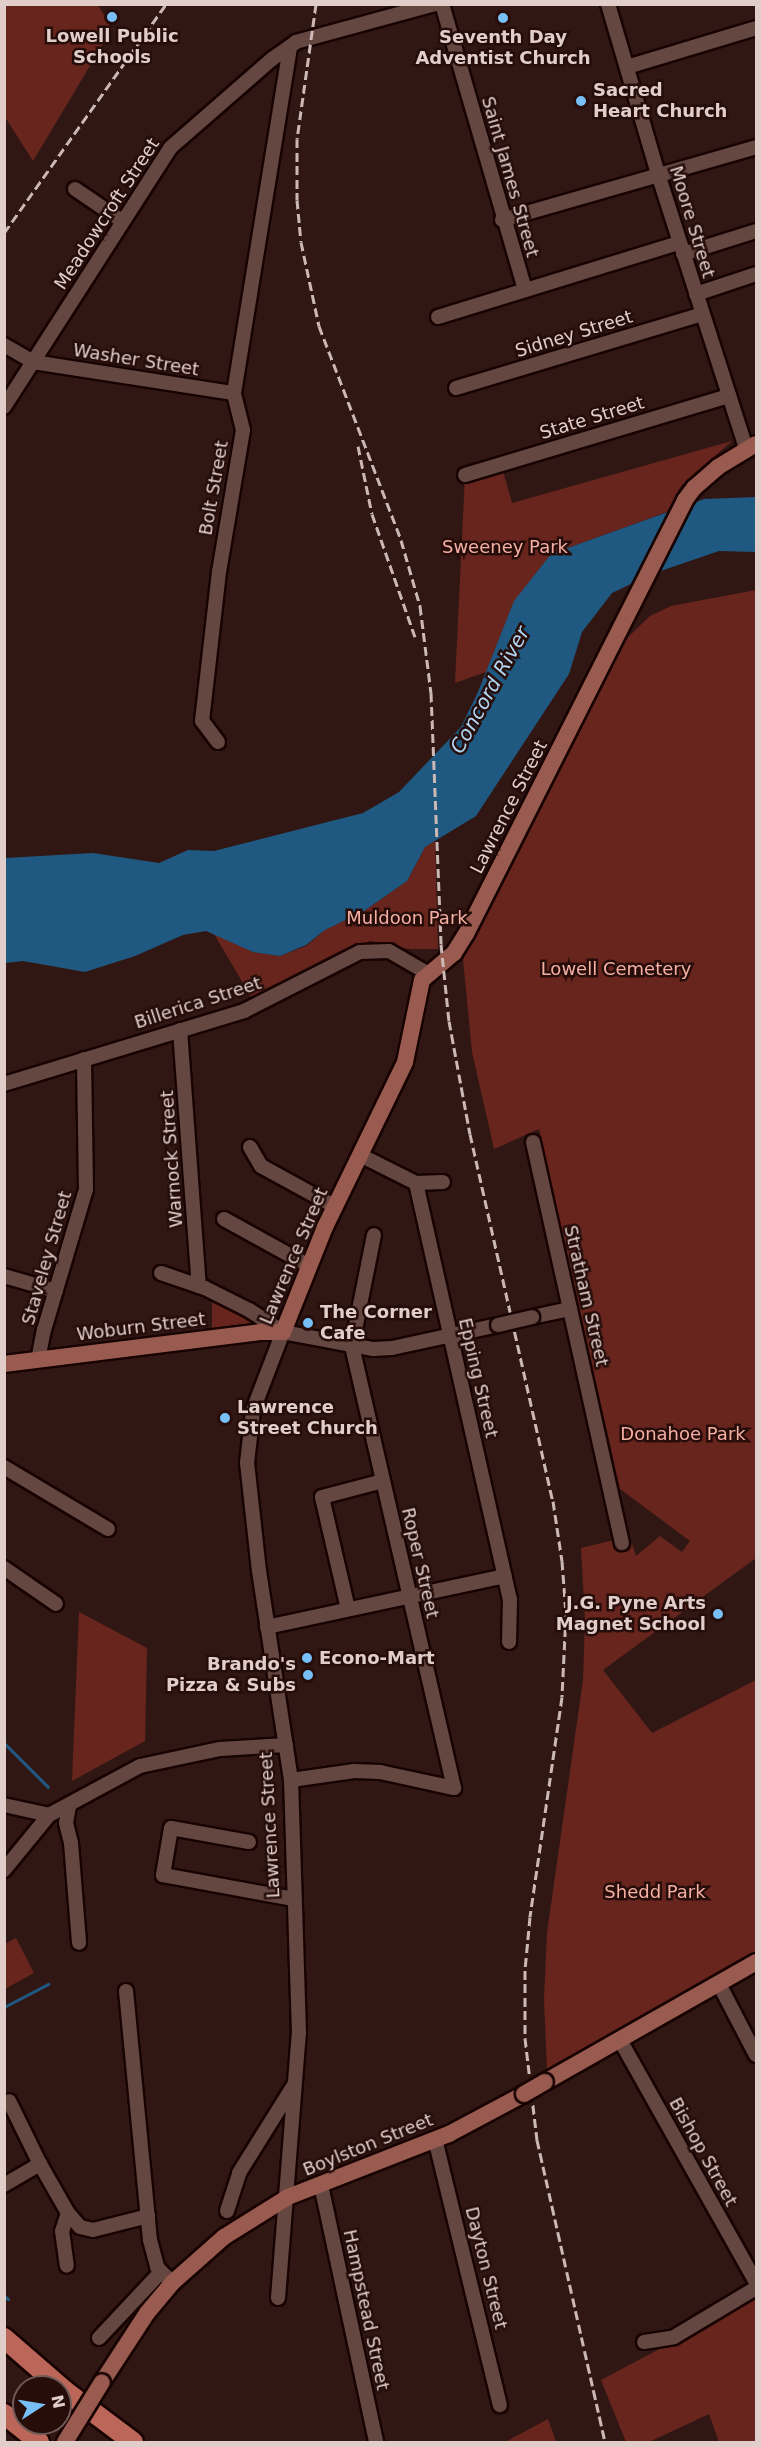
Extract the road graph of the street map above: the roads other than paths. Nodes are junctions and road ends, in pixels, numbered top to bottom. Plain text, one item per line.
1 (435, 4) edge
2 (442, 4) edge
3 (608, 4) edge
4 (756, 28) edge
5 (290, 46) junction
6 (627, 67) junction
7 (756, 147) edge
8 (659, 177) junction
9 (75, 189) dead end
10 (502, 220) junction
11 (122, 221) junction
12 (756, 231) edge
13 (681, 248) junction
14 (756, 274) edge
15 (525, 290) junction
16 (696, 294) junction
17 (702, 314) junction
18 (438, 317) dead end
19 (4, 345) edge
20 (33, 362) junction
21 (456, 388) dead end
22 (234, 393) junction
23 (729, 396) junction
24 (4, 408) edge
25 (751, 446) edge
26 (465, 475) dead end
27 (218, 742) dead end
28 (427, 973) junction
29 (180, 1030) junction
30 (84, 1059) junction
31 (4, 1084) edge
32 (532, 1142) dead end
33 (250, 1146) dead end
34 (360, 1155) junction
35 (443, 1182) dead end
36 (416, 1184) junction
37 (334, 1206) junction
38 (224, 1219) dead end
39 (374, 1235) dead end
40 (309, 1266) junction
41 (161, 1273) dead end
42 (4, 1276) edge
43 (199, 1286) junction
44 (56, 1291) junction
45 (570, 1308) junction
46 (283, 1332) junction
47 (450, 1335) junction
48 (352, 1345) junction
49 (38, 1360) junction
50 (4, 1364) edge
51 (4, 1467) edge
52 (383, 1481) junction
53 (108, 1529) dead end
54 (622, 1543) dead end
55 (4, 1568) edge
56 (505, 1576) junction
57 (408, 1596) junction
58 (56, 1604) dead end
59 (348, 1609) junction
60 (267, 1627) junction
61 (509, 1642) dead end
62 (286, 1745) junction
63 (291, 1780) junction
64 (4, 1805) edge
65 (69, 1806) junction
66 (49, 1815) junction
67 (249, 1842) dead end
68 (4, 1870) edge
69 (294, 1899) junction
70 (79, 1944) dead end
71 (756, 1962) edge
72 (719, 1984) junction
73 (126, 1991) dead end
74 (620, 2040) junction
75 (756, 2055) edge
76 (295, 2083) junction
77 (9, 2101) dead end
78 (435, 2139) junction
79 (40, 2164) junction
80 (4, 2185) edge
81 (321, 2185) junction
82 (288, 2197) junction
83 (227, 2211) dead end
84 (68, 2213) junction
85 (148, 2216) junction
86 (67, 2266) dead end
87 (167, 2277) junction
88 (756, 2282) edge
89 (756, 2288) edge
90 (279, 2298) dead end
91 (4, 2338) edge
92 (99, 2338) dead end
93 (644, 2343) dead end
94 (500, 2405) dead end
95 (4, 2414) edge
96 (39, 2442) edge
97 (65, 2442) edge
98 (134, 2442) edge
99 (376, 2442) edge

1 - 5 street, Meadowcroft Street
2 - 10 street, Saint James Street
3 - 6 street, Moore Street
4 - 6 street
5 - 11 street, Meadowcroft Street
5 - 22 street
6 - 8 street, Moore Street
7 - 8 street
8 - 10 street
8 - 13 street, Moore Street
9 - 11 street
10 - 15 street, Saint James Street
11 - 20 street, Meadowcroft Street
12 - 13 street
13 - 15 street
13 - 16 street, Moore Street
14 - 16 street
15 - 18 street
16 - 17 street, Moore Street
17 - 21 street, Sidney Street
17 - 23 street, Moore Street
19 - 20 street
20 - 22 street, Washer Street
20 - 24 street, Meadowcroft Street
22 - 27 street, Bolt Street
23 - 25 street, Moore Street
23 - 26 street, State Street
25 - 28 main road, Lawrence Street
28 - 29 street, Billerica Street
28 - 34 main road, Lawrence Street
29 - 30 street, Billerica Street
29 - 43 street, Warnock Street
30 - 31 street, Billerica Street
30 - 44 street, Staveley Street
32 - 45 street, Stratham Street
33 - 37 street
34 - 36 street
34 - 37 main road, Lawrence Street
35 - 36 street
36 - 47 street, Epping Street
37 - 40 main road, Lawrence Street
38 - 40 street
39 - 48 street
40 - 46 main road, Lawrence Street
41 - 43 street
42 - 44 street
43 - 46 street
44 - 49 street, Staveley Street
45 - 47 street, bridge
45 - 54 street, Stratham Street
46 - 48 street
46 - 49 main road, Woburn Street
46 - 60 street, Lawrence Street
47 - 48 street
47 - 56 street, Epping Street
48 - 52 street, Roper Street
49 - 50 main road, Woburn Street
51 - 53 street
52 - 57 street, Roper Street
52 - 59 street
55 - 58 street
56 - 57 street
56 - 61 street, Epping Street
57 - 59 street
57 - 63 street, Roper Street
59 - 60 street
60 - 62 street, Lawrence Street
62 - 63 street, Lawrence Street
62 - 65 street
63 - 69 street, Lawrence Street
64 - 66 street
65 - 66 street
65 - 70 street
66 - 68 street
67 - 69 street
69 - 76 street, Lawrence Street
71 - 72 main road, Boylston Street
72 - 74 main road, Boylston Street
72 - 75 street
73 - 85 street
74 - 78 main road, Boylston Street, bridge
74 - 88 street, Bishop Street
76 - 82 street, Lawrence Street
76 - 83 street
77 - 79 street
78 - 81 main road, Boylston Street
78 - 94 street, Dayton Street
79 - 80 street
79 - 84 street
81 - 82 main road, Boylston Street
81 - 99 street, Hampstead Street
82 - 87 main road, Boylston Street
82 - 90 street, Lawrence Street
84 - 85 street
84 - 86 street
85 - 87 street
87 - 92 street
87 - 97 main road, Boylston Street, bridge
89 - 93 street
91 - 98 highway
95 - 96 highway

